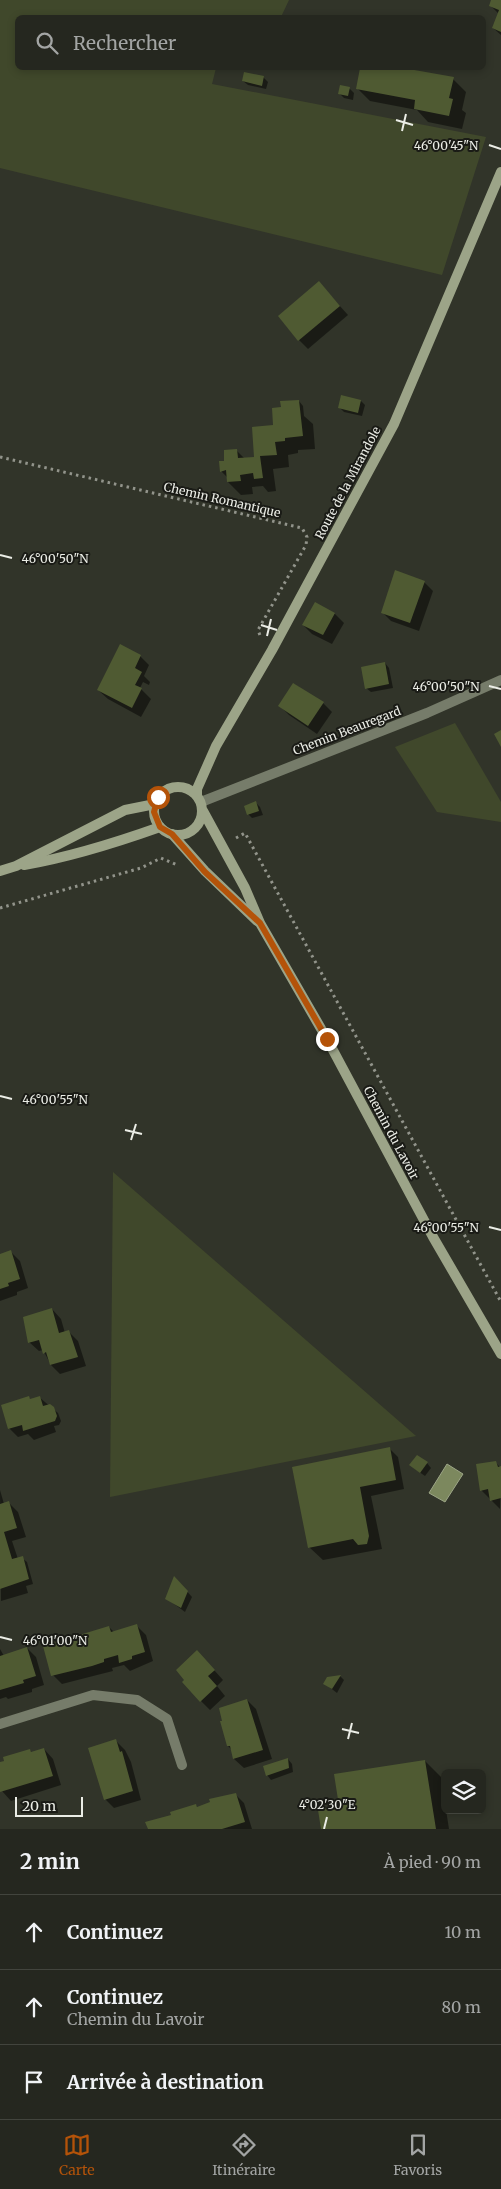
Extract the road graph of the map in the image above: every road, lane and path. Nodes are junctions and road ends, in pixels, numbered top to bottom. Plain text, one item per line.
1 (501, 172) edge
2 (0, 457) edge
3 (272, 650) junction
4 (501, 680) edge
5 (200, 803) junction
6 (155, 804) junction
7 (160, 827) junction
8 (172, 834) junction
9 (16, 866) junction
10 (0, 872) edge
11 (260, 923) junction
12 (501, 1354) edge
13 (0, 1724) edge
14 (182, 1765) dead end

1 - 3 street, Route de la Mirandole
2 - 3 path, Chemin Romantique
3 - 5 street, Route de la Mirandole
4 - 5 street, Chemin Beauregard
5 - 6 street
5 - 8 street
5 - 11 street, Chemin du Lavoir
6 - 7 street
6 - 9 street
7 - 8 street
7 - 9 street
8 - 11 street, Chemin du Lavoir
9 - 10 street
11 - 12 street, Chemin du Lavoir
13 - 14 street

